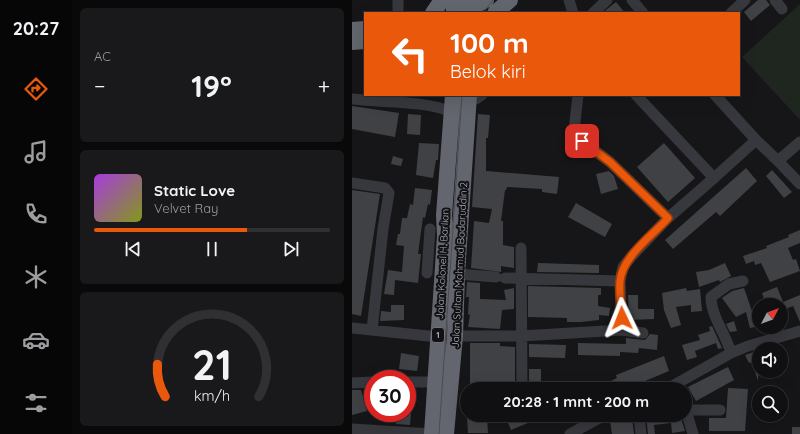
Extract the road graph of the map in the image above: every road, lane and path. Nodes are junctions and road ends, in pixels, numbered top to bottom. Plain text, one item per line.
1 (398, 0) edge
2 (442, 0) edge
3 (454, 0) edge
4 (464, 0) edge
5 (511, 0) edge
6 (568, 0) edge
7 (607, 0) edge
8 (745, 0) edge
9 (635, 1) edge
10 (478, 5) edge
11 (398, 12) edge
12 (434, 12) edge
13 (454, 12) edge
14 (462, 12) edge
15 (464, 12) edge
16 (496, 12) edge
17 (505, 12) edge
18 (573, 12) edge
19 (594, 12) edge
20 (642, 12) edge
21 (731, 12) edge
22 (364, 29) edge
23 (352, 30) edge
24 (364, 41) edge
25 (352, 42) edge
26 (453, 96) edge
27 (459, 96) edge
28 (476, 96) edge
29 (578, 96) edge
30 (639, 96) edge
31 (716, 96) edge
32 (352, 99) edge
33 (452, 112) junction
34 (756, 140) junction
35 (800, 142) edge
36 (778, 161) junction
37 (714, 178) junction
38 (352, 183) edge
39 (800, 184) edge
40 (668, 218) junction
41 (430, 229) dead end
42 (448, 239) junction
43 (521, 248) dead end
44 (427, 273) dead end
45 (457, 274) junction
46 (520, 278) junction
47 (620, 281) junction
48 (743, 281) dead end
49 (352, 328) edge
50 (372, 330) junction
51 (622, 330) junction
52 (800, 331) edge
53 (643, 332) dead end
54 (456, 336) junction
55 (521, 336) junction
56 (438, 337) junction
57 (731, 353) junction
58 (364, 382) edge
59 (416, 382) edge
60 (434, 382) junction
61 (522, 382) edge
62 (682, 382) edge
63 (352, 383) edge
64 (692, 409) edge
65 (720, 410) dead end
66 (592, 422) edge
67 (640, 422) edge
68 (689, 422) edge
69 (357, 431) edge
70 (432, 434) edge
71 (446, 434) edge
72 (570, 434) edge
73 (641, 434) edge
74 (693, 434) edge

1 - 11 street
2 - 12 highway
3 - 13 highway
4 - 14 highway, bridge
5 - 16 highway
5 - 17 highway
6 - 18 street
7 - 19 street
8 - 21 street
9 - 20 street
10 - 15 highway
22 - 23 highway
24 - 25 highway
26 - 33 highway, Jalan Kolonel H. Barlian / 1
27 - 42 highway, Jalan Sultan Mahmud Badaruddin 2 / 1
28 - 42 highway, Jalan Kolonel H. Barlian / 1
29 - 40 street
30 - 37 street
31 - 34 street
32 - 33 street
33 - 42 highway, Jalan Kolonel H. Barlian / 1
34 - 36 street
34 - 37 street
35 - 36 street
36 - 39 street
37 - 40 street
38 - 50 street
40 - 47 street
41 - 42 street
42 - 44 street
42 - 45 highway, Jalan Sultan Mahmud Badaruddin 2 / 1
42 - 56 highway, Jalan Kolonel H. Barlian / 1
43 - 46 street
45 - 46 street
45 - 54 highway, Jalan Sultan Mahmud Badaruddin 2 / 1
46 - 47 street
46 - 55 street
47 - 51 street
48 - 57 street
49 - 50 street
50 - 56 street
51 - 53 street
51 - 55 street
52 - 57 street
54 - 55 street
54 - 71 highway, Jalan Sultan Mahmud Badaruddin 2 / 1
55 - 61 street
56 - 60 highway, Jalan Kolonel H. Barlian / 1
57 - 62 street
58 - 63 street
59 - 60 street
60 - 70 highway, Jalan Kolonel H. Barlian / 1
64 - 65 street
66 - 72 street
67 - 73 street
68 - 74 street
69 - 70 street

